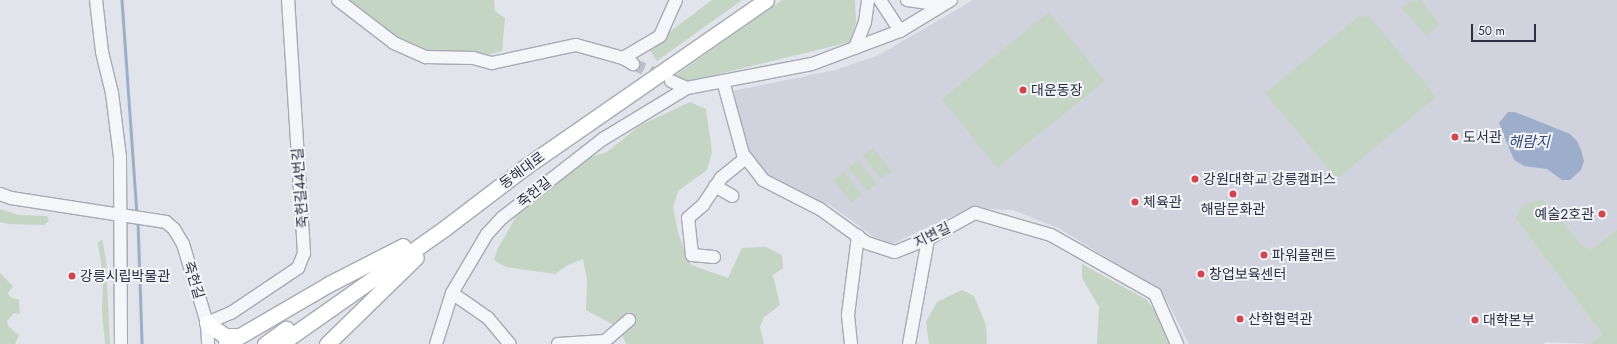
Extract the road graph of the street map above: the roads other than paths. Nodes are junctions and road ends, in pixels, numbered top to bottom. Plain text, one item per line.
1 (96, 0) edge
2 (288, 0) edge
3 (338, 0) edge
4 (676, 0) edge
5 (748, 0) edge
6 (766, 0) edge
7 (868, 0) edge
8 (880, 0) edge
9 (907, 0) edge
10 (947, 3) edge
11 (900, 31) junction
12 (855, 48) junction
13 (671, 81) tunnel mouth
14 (723, 81) junction
15 (687, 88) junction
16 (746, 158) junction
17 (716, 186) junction
18 (0, 194) edge
19 (732, 196) dead end
20 (124, 215) junction
21 (445, 228) junction
22 (858, 236) junction
23 (928, 239) junction
24 (403, 246) junction
25 (714, 256) dead end
26 (452, 293) junction
27 (629, 320) dead end
28 (207, 323) junction
29 (232, 340) edge
30 (907, 343) edge
31 (121, 344) edge
32 (208, 344) edge
33 (265, 344) edge
34 (280, 344) edge
35 (327, 344) edge
36 (436, 344) edge
37 (510, 344) edge
38 (558, 344) edge
39 (851, 344) edge
40 (1177, 344) edge

1 - 20 street
2 - 28 street, 죽헌길44번길
3 - 4 street
5 - 24 main road, 동해대로
6 - 21 main road, 동해대로
7 - 12 street
8 - 11 street
9 - 10 street
10 - 11 street
11 - 12 street
12 - 14 street
13 - 15 street
14 - 15 street
14 - 16 street, 지변길
15 - 26 street, 죽헌길
16 - 17 street
16 - 22 street, 지변길
17 - 19 street
17 - 25 street
18 - 20 street
20 - 28 street, 죽헌길
20 - 31 street
21 - 34 main road, 동해대로
21 - 35 main road
22 - 23 street, 지변길
22 - 39 street
23 - 30 street
23 - 40 street, 지변길
24 - 29 main road
24 - 33 main road, 동해대로
26 - 36 street, 죽헌길
26 - 37 street
27 - 38 street
28 - 29 main road
28 - 32 street, 죽헌길

